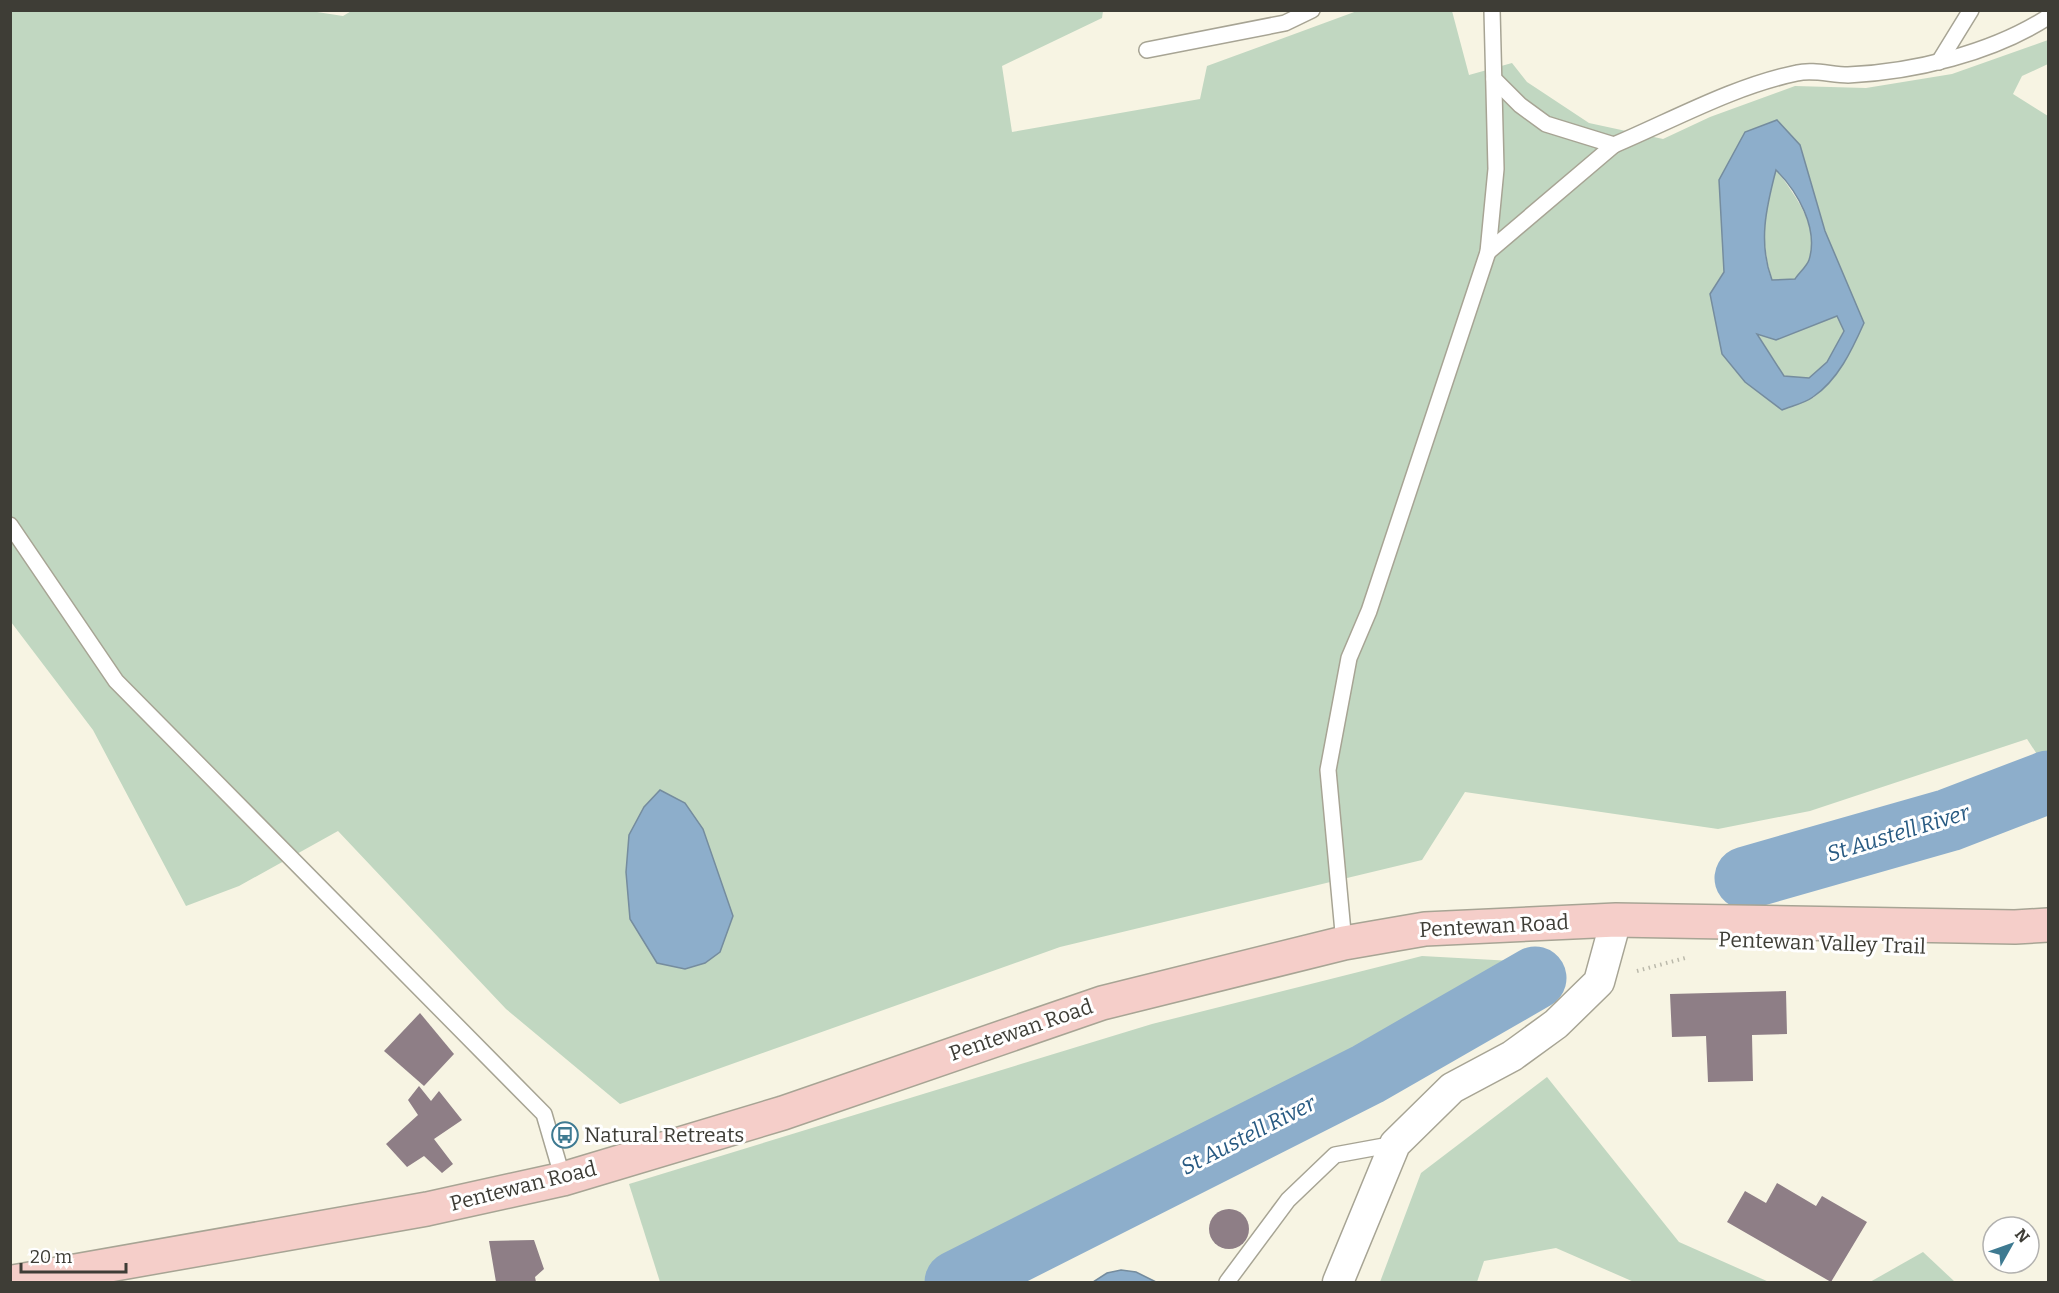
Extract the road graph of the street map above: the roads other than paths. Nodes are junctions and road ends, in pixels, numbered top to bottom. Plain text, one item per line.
1 (1312, 10) edge
2 (1492, 10) edge
3 (1971, 10) edge
4 (2049, 17) edge
5 (1147, 51) dead end
6 (1939, 62) junction
7 (1494, 80) junction
8 (1614, 145) junction
9 (1488, 252) junction
10 (10, 525) edge
11 (1616, 920) junction
12 (2049, 925) edge
13 (1344, 943) junction
14 (1395, 1144) junction
15 (563, 1179) junction
16 (83, 1276) edge
17 (13, 1282) edge
18 (1227, 1282) edge
19 (1338, 1282) edge

1 - 5 lane
2 - 7 lane
3 - 6 lane
4 - 6 lane
6 - 8 lane
7 - 8 lane
7 - 9 lane
8 - 9 lane
9 - 13 lane
10 - 15 lane
11 - 12 main road, Pentewan Road
11 - 13 main road, Pentewan Road
11 - 14 street
13 - 15 main road, Pentewan Road
14 - 18 lane
14 - 19 street
15 - 16 main road, Pentewan Road
16 - 17 main road, Pentewan Road

